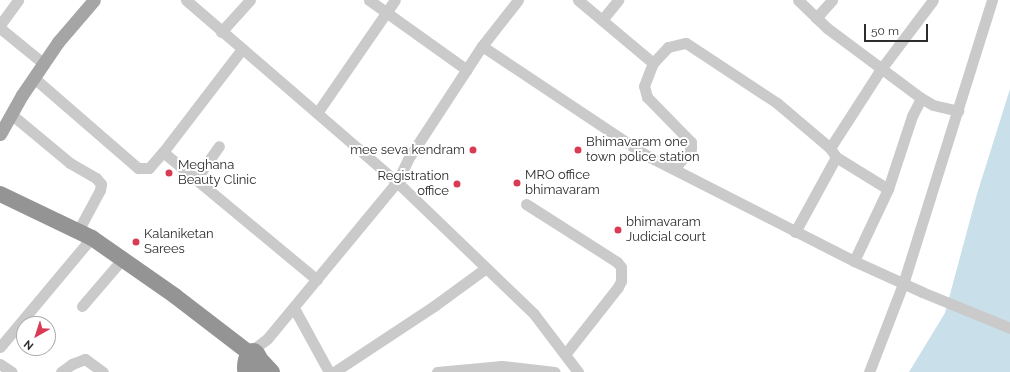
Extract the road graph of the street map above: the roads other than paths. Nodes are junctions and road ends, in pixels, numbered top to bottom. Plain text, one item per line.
1 (18, 0) edge
2 (94, 0) edge
3 (186, 0) edge
4 (250, 0) edge
5 (369, 0) edge
6 (395, 0) edge
7 (518, 0) edge
8 (578, 0) edge
9 (618, 0) edge
10 (798, 0) edge
11 (832, 0) edge
12 (933, 0) edge
13 (992, 0) edge
14 (386, 13) junction
15 (816, 18) junction
16 (602, 20) junction
17 (0, 26) edge
18 (221, 32) junction
19 (482, 46) junction
20 (242, 49) junction
21 (653, 63) junction
22 (44, 64) junction
23 (881, 69) junction
24 (467, 70) junction
25 (34, 78) junction
26 (921, 98) junction
27 (958, 111) junction
28 (317, 113) junction
29 (11, 114) junction
30 (0, 134) edge
31 (219, 146) dead end
32 (163, 152) junction
33 (833, 153) junction
34 (674, 170) junction
35 (196, 179) junction
36 (397, 182) junction
37 (888, 189) junction
38 (0, 194) edge
39 (0, 202) edge
40 (526, 204) dead end
41 (795, 232) junction
42 (83, 237) junction
43 (854, 260) junction
44 (119, 263) junction
45 (486, 268) junction
46 (317, 280) junction
47 (903, 284) junction
48 (82, 306) dead end
49 (294, 308) junction
50 (1010, 328) edge
51 (231, 343) junction
52 (0, 347) edge
53 (566, 353) junction
54 (256, 362) edge
55 (0, 364) edge
56 (12, 372) edge
57 (60, 372) edge
58 (103, 372) edge
59 (329, 372) edge
60 (334, 372) edge
61 (437, 372) edge
62 (555, 372) edge
63 (578, 372) edge
64 (869, 372) edge

1 - 17 street
2 - 22 main road
3 - 18 street
4 - 18 street
5 - 14 street
6 - 14 street
7 - 19 street
8 - 16 street
9 - 16 street
10 - 15 street
11 - 15 street
12 - 23 street
13 - 27 street
14 - 24 street
14 - 28 street
15 - 23 street
16 - 21 street
17 - 22 street
18 - 20 street
19 - 24 street
19 - 34 street
20 - 28 street
20 - 32 street
21 - 33 street
21 - 34 street
22 - 25 main road
23 - 26 street
23 - 33 street
24 - 36 street
25 - 29 main road
25 - 32 street
26 - 27 street
26 - 37 street
27 - 47 street
28 - 36 street
29 - 30 main road
29 - 42 street
31 - 35 street
32 - 35 street
33 - 37 street
33 - 41 street
34 - 41 street
35 - 46 street
36 - 45 street
36 - 46 street
37 - 43 street
38 - 42 highway
39 - 42 highway
40 - 53 street
41 - 43 street
42 - 44 highway
42 - 51 highway
42 - 52 street
43 - 47 street
44 - 48 street
44 - 51 highway
45 - 53 street
45 - 60 street
46 - 49 street
47 - 50 street
47 - 64 street
49 - 54 street
49 - 59 street
51 - 54 highway
53 - 63 street
55 - 56 street
57 - 58 street
61 - 62 street

